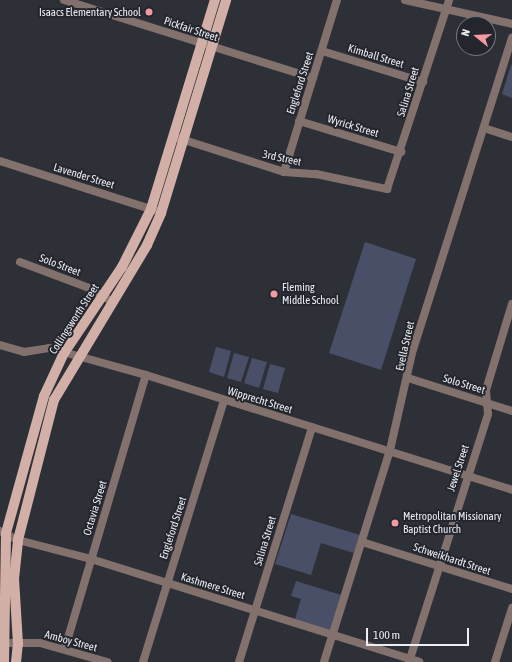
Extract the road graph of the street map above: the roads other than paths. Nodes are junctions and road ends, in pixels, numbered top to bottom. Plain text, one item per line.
1 (64, 0) edge
2 (215, 0) edge
3 (226, 0) edge
4 (337, 0) edge
5 (405, 0) edge
6 (449, 0) edge
7 (446, 9) junction
8 (512, 24) edge
9 (512, 37) edge
10 (201, 44) junction
11 (212, 48) junction
12 (322, 51) junction
13 (313, 78) junction
14 (423, 82) junction
15 (299, 121) junction
16 (484, 128) junction
17 (512, 136) edge
18 (173, 137) junction
19 (184, 140) junction
20 (401, 152) junction
21 (0, 161) edge
22 (284, 172) junction
23 (387, 190) joint
24 (151, 209) junction
25 (161, 213) junction
26 (20, 262) dead end
27 (103, 296) junction
28 (112, 302) junction
29 (512, 304) edge
30 (0, 345) edge
31 (64, 353) junction
32 (77, 356) junction
33 (146, 375) junction
34 (408, 378) junction
35 (224, 400) junction
36 (488, 403) junction
37 (512, 411) edge
38 (312, 427) junction
39 (390, 450) junction
40 (467, 476) junction
41 (512, 490) edge
42 (3, 532) edge
43 (18, 540) junction
44 (362, 542) junction
45 (91, 559) junction
46 (439, 566) junction
47 (167, 583) junction
48 (512, 589) edge
49 (512, 608) edge
50 (256, 611) junction
51 (333, 635) junction
52 (6, 644) junction
53 (18, 644) junction
54 (65, 648) junction
55 (409, 660) edge
56 (4, 662) edge
57 (16, 662) edge
58 (107, 662) edge
59 (143, 662) edge
60 (239, 662) edge
61 (324, 662) edge
62 (419, 662) edge
63 (495, 662) edge

1 - 10 street, Pickfair Street
2 - 10 main road, Collingsworth Street
3 - 11 main road, Collingsworth Street
4 - 12 street, Engleford Street
5 - 7 street
6 - 7 street, Salina Street
7 - 8 street
7 - 14 street, Salina Street
9 - 16 street, Evella Street
10 - 11 street, Pickfair Street
10 - 18 main road, Collingsworth Street
11 - 13 street, Pickfair Street
11 - 19 main road, Collingsworth Street
12 - 13 street, Engleford Street
12 - 14 street, Kimball Street
13 - 15 street, Engleford Street
14 - 20 street, Salina Street
15 - 20 street, Wyrick Street
15 - 22 street, Engleford Street
16 - 17 street
16 - 34 street, Evella Street
18 - 19 street, 3rd Street
18 - 24 main road, Collingsworth Street
19 - 22 street, 3rd Street
19 - 25 main road, Collingsworth Street
20 - 23 street, Salina Street
21 - 24 street, Lavender Street
22 - 23 street, 3rd Street
24 - 25 street, Lavender Street
24 - 27 main road, Collingsworth Street
25 - 28 main road, Collingsworth Street
26 - 27 street, Solo Street
27 - 28 street, Solo Street
27 - 31 main road, Collingsworth Street
28 - 32 main road, Collingsworth Street
29 - 36 street, Jewel Street
30 - 31 street, Wipprecht Street
31 - 32 street, Wipprecht Street
31 - 42 main road, Collingsworth Street
32 - 33 street, Wipprecht Street
32 - 43 main road, Collingsworth Street
33 - 35 street, Wipprecht Street
33 - 45 street, Octavia Street
34 - 36 street, Solo Street
34 - 39 street, Evella Street
35 - 38 street, Wipprecht Street
35 - 47 street, Engleford Street
36 - 37 street, Solo Street
36 - 40 street, Jewel Street
38 - 39 street, Wipprecht Street
38 - 50 street, Salina Street
39 - 40 street, Wipprecht Street
39 - 44 street, Evella Street
40 - 41 street, Wipprecht Street
40 - 46 street, Jewel Street
42 - 43 street, Kashmere Street
42 - 52 main road, Collingsworth Street
43 - 45 street, Kashmere Street
43 - 53 main road, Collingsworth Street
44 - 46 street, Schweikhardt Street
44 - 51 street, Evella Street
45 - 47 street, Kashmere Street
45 - 54 street, Octavia Street
46 - 48 street, Schweikhardt Street
46 - 55 street, Jewel Street
47 - 50 street, Kashmere Street
47 - 59 street, Engleford Street
49 - 63 street
50 - 51 street, Kashmere Street
50 - 60 street, Salina Street
51 - 55 street, Kashmere Street
51 - 61 street, Evella Street
52 - 53 street, Amboy Street
52 - 56 main road, Collingsworth Street
53 - 54 street, Amboy Street
53 - 57 main road, Collingsworth Street
54 - 58 street, Amboy Street
55 - 62 street, Kashmere Street

